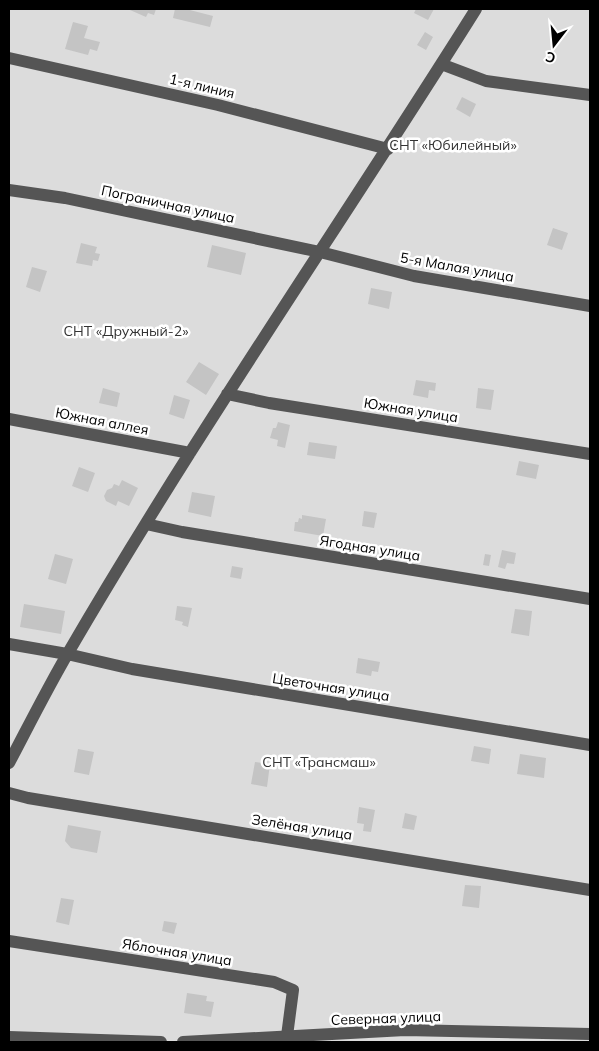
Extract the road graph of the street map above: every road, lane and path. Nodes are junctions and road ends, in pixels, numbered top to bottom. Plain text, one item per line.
1 (476, 9) edge
2 (9, 58) edge
3 (441, 64) junction
4 (590, 95) edge
5 (388, 149) junction
6 (9, 190) edge
7 (320, 252) junction
8 (590, 306) edge
9 (227, 394) junction
10 (9, 419) edge
11 (190, 453) junction
12 (590, 454) edge
13 (146, 524) junction
14 (590, 599) edge
15 (9, 644) edge
16 (67, 654) junction
17 (590, 745) edge
18 (9, 763) edge
19 (9, 792) edge
20 (590, 890) edge
21 (9, 941) edge
22 (590, 1034) edge
23 (287, 1036) junction
24 (9, 1037) edge
25 (161, 1042) edge
26 (183, 1042) edge

1 - 3 street
2 - 5 street, 1-я линия
3 - 4 street
3 - 5 street
5 - 7 street
6 - 7 street, Пограничная улица
7 - 8 street, 5-я Малая улица
7 - 9 street
9 - 11 street
9 - 12 street, Южная улица
10 - 11 street, Южная аллея
11 - 13 street
13 - 14 street, Ягодная улица
13 - 16 street
15 - 16 street, Цветочная улица
16 - 17 street, Цветочная улица
16 - 18 street
19 - 20 street, Зелёная улица
21 - 23 street, Яблочная улица
22 - 23 street, Северная улица
23 - 26 street, Северная улица
24 - 25 street

